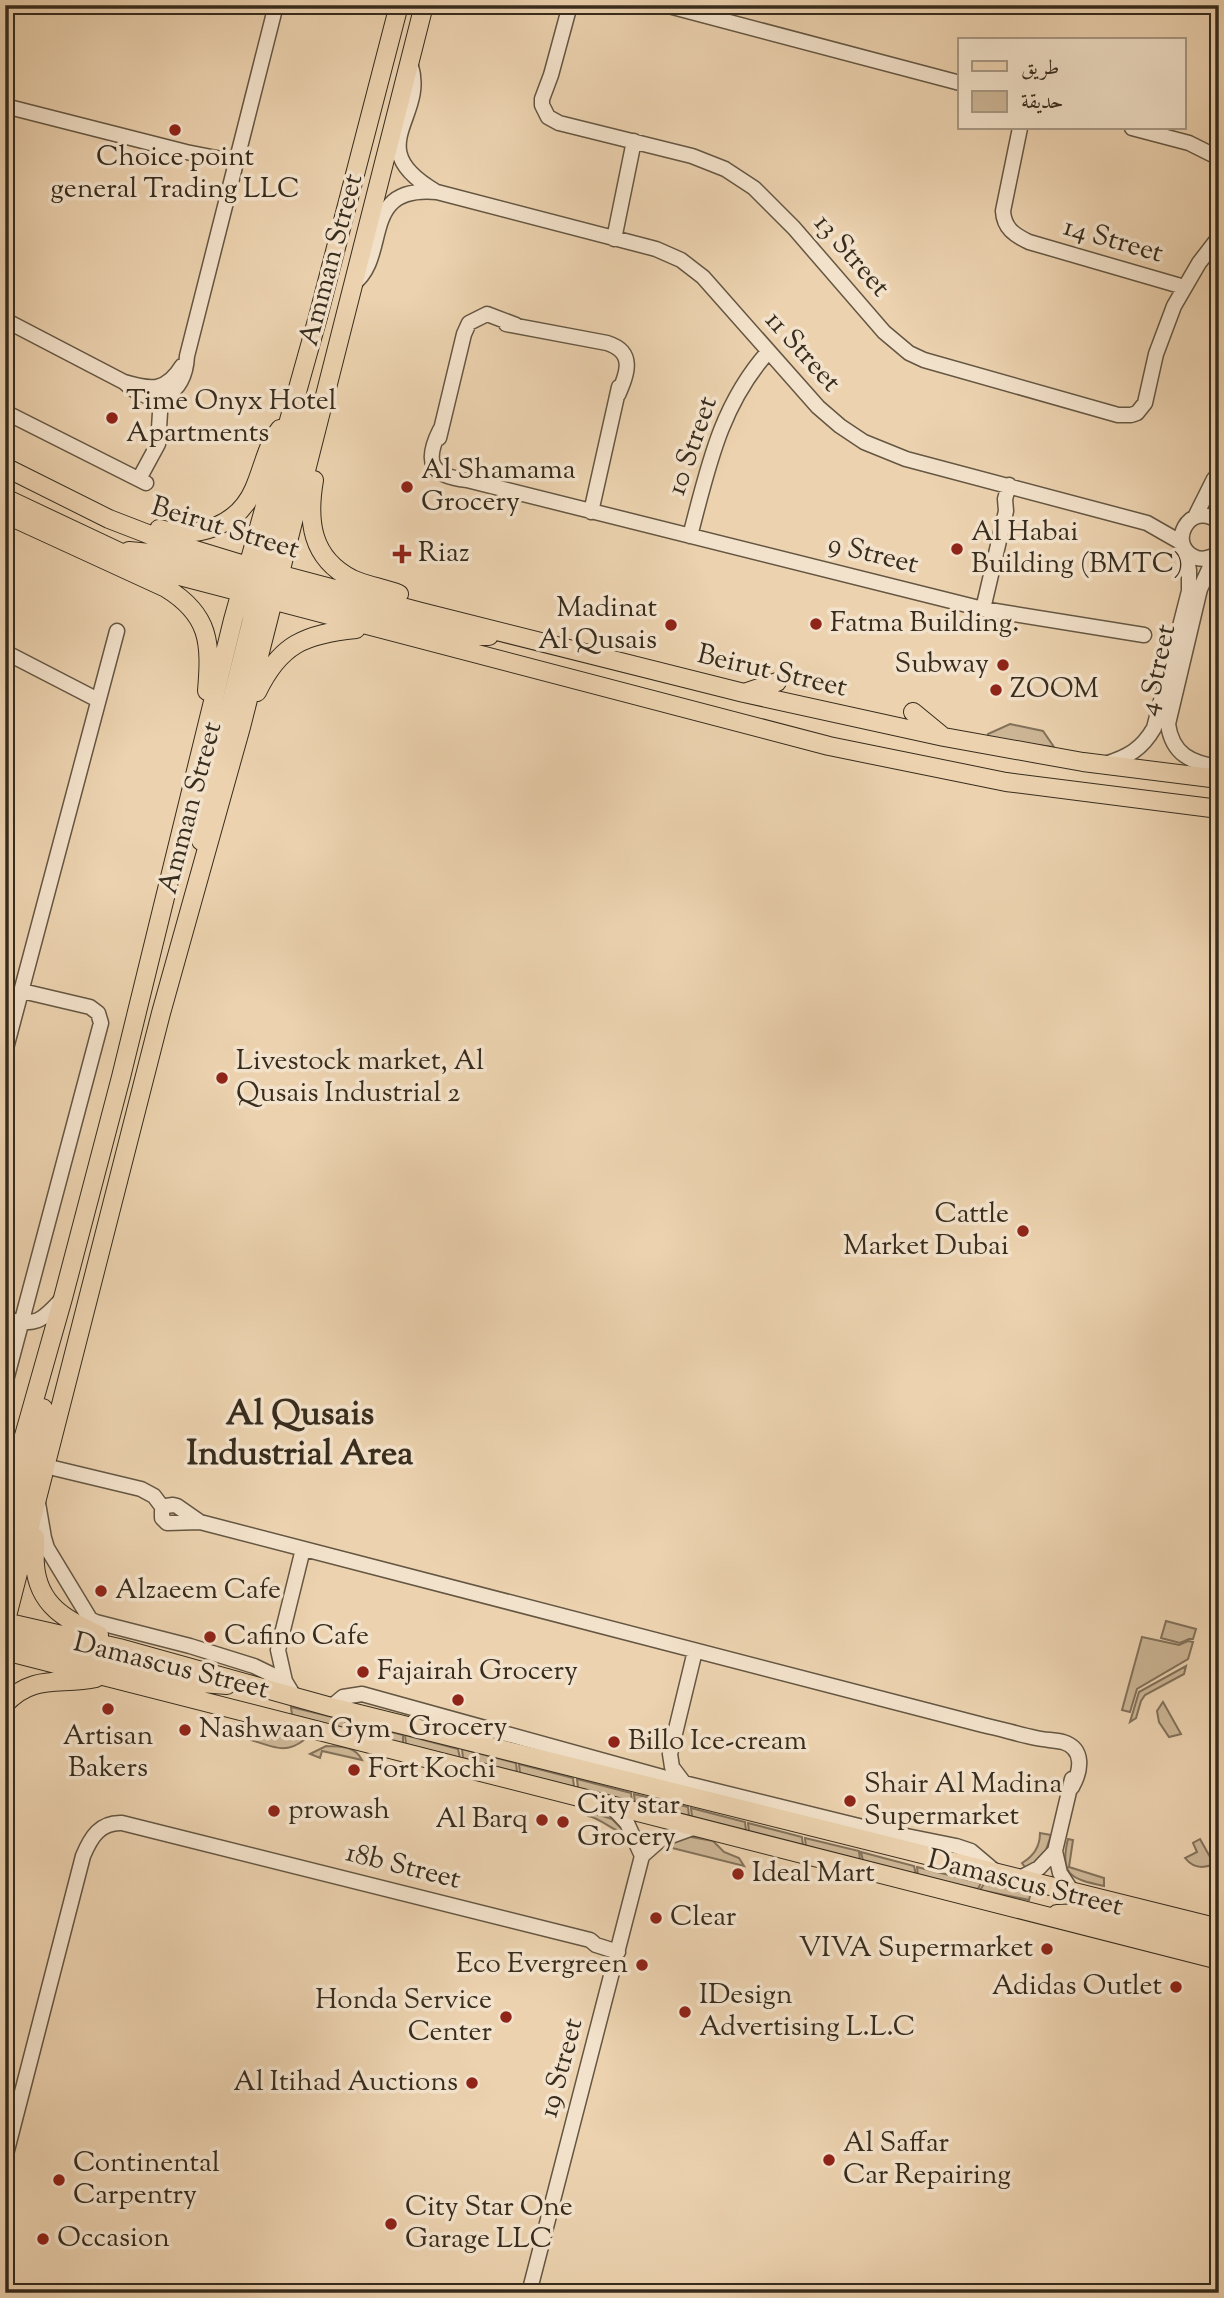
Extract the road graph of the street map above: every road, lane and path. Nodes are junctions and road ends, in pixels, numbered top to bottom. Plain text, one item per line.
1 (276, 5) edge
2 (399, 5) edge
3 (424, 5) edge
4 (570, 5) edge
5 (665, 5) edge
6 (410, 64) junction
7 (958, 82) edge
8 (5, 106) edge
9 (1020, 130) edge
10 (1140, 130) edge
11 (634, 141) junction
12 (1219, 158) edge
13 (236, 167) junction
14 (437, 192) junction
15 (1219, 237) edge
16 (610, 238) junction
17 (353, 284) junction
18 (1184, 287) junction
19 (318, 317) junction
20 (5, 320) edge
21 (187, 356) junction
22 (771, 356) junction
23 (124, 382) junction
24 (161, 397) junction
25 (5, 412) edge
26 (289, 419) junction
27 (311, 445) junction
28 (5, 467) edge
29 (1217, 470) edge
30 (1013, 486) junction
31 (5, 498) edge
32 (592, 512) junction
33 (5, 514) edge
34 (1192, 518) junction
35 (109, 519) junction
36 (1219, 520) edge
37 (1147, 523) junction
38 (690, 536) junction
39 (1184, 546) junction
40 (1217, 554) edge
41 (260, 583) junction
42 (983, 609) junction
43 (421, 612) junction
44 (368, 627) junction
45 (117, 631) dead end
46 (505, 633) junction
47 (1144, 635) dead end
48 (5, 652) edge
49 (777, 682) dead end
50 (744, 694) junction
51 (98, 700) junction
52 (913, 712) dead end
53 (241, 727) junction
54 (207, 728) junction
55 (944, 737) junction
56 (1102, 765) junction
57 (1219, 767) edge
58 (1219, 779) edge
59 (1219, 809) edge
60 (203, 864) junction
61 (22, 991) junction
62 (5, 1052) edge
63 (63, 1298) junction
64 (5, 1319) edge
65 (21, 1323) junction
66 (43, 1373) junction
67 (5, 1384) edge
68 (45, 1466) junction
69 (37, 1498) junction
70 (5, 1503) edge
71 (32, 1520) junction
72 (303, 1549) junction
73 (5, 1565) edge
74 (5, 1623) edge
75 (5, 1637) edge
76 (119, 1648) junction
77 (278, 1650) junction
78 (5, 1651) edge
79 (695, 1651) junction
80 (254, 1667) junction
81 (103, 1676) junction
82 (244, 1683) junction
83 (290, 1688) junction
84 (5, 1704) edge
85 (331, 1707) junction
86 (671, 1747) junction
87 (641, 1770) junction
88 (684, 1783) junction
89 (611, 1806) junction
90 (693, 1828) junction
91 (1055, 1850) junction
92 (642, 1856) junction
93 (998, 1874) junction
94 (1018, 1879) junction
95 (1073, 1893) junction
96 (1012, 1908) junction
97 (988, 1919) dead end
98 (1219, 1928) edge
99 (618, 1948) junction
100 (1214, 1954) edge
101 (1219, 1966) edge
102 (8, 2134) edge
103 (5, 2158) edge
104 (529, 2293) edge

1 - 13 street
2 - 19 main road, Amman Street
3 - 6 main road, Amman Street
4 - 11 street, 13 Street
5 - 7 street
6 - 14 street, 11 Street
6 - 17 main road, Amman Street
8 - 13 street
9 - 18 street, 14 Street
10 - 12 street
11 - 16 street
11 - 18 street, 13 Street
13 - 21 street
14 - 16 street, 11 Street
14 - 17 street, 11 Street
15 - 18 street, 13 Street
16 - 22 street, 11 Street
17 - 27 main road, Amman Street
19 - 26 main road, Amman Street
19 - 41 main road
20 - 23 street
21 - 23 street
21 - 24 street
22 - 30 street, 11 Street
22 - 38 street, 10 Street
23 - 24 street
24 - 25 street
26 - 35 main road
26 - 41 main road, Amman Street
27 - 41 main road, Amman Street
27 - 43 main road
28 - 35 main road, Beirut Street
29 - 34 street
29 - 36 street
30 - 37 street, 11 Street
30 - 42 street
31 - 41 main road, Beirut Street
32 - 32 street, 9 Street
32 - 38 street, 9 Street
33 - 54 main road
34 - 36 street, 11 Street
34 - 37 street, 11 Street
34 - 39 street
35 - 41 main road, Beirut Street
37 - 39 street, 11 Street
38 - 42 street, 9 Street
39 - 40 street, 11 Street
39 - 56 street, 4 Street
40 - 57 street, 4 Street
41 - 43 main road, Beirut Street
41 - 44 main road, Beirut Street
41 - 46 main road
41 - 53 main road, Amman Street
41 - 54 main road, Amman Street
41 - 60 main road
42 - 47 street, 9 Street
43 - 46 main road, Beirut Street
44 - 53 main road
44 - 59 main road, Beirut Street
45 - 51 street
46 - 50 main road, Beirut Street
48 - 51 street
49 - 50 main road
50 - 55 main road, Beirut Street
51 - 61 street
52 - 55 main road
53 - 60 main road, Amman Street
54 - 63 main road, Amman Street
55 - 56 main road, Beirut Street
56 - 58 main road, Beirut Street
60 - 68 main road, Amman Street
61 - 62 street
61 - 65 street
63 - 65 street
63 - 66 main road, Amman Street
64 - 65 street
65 - 67 street
66 - 70 main road, Amman Street
66 - 73 main road
68 - 69 main road, Amman Street
68 - 72 street
69 - 71 main road, Amman Street
69 - 80 street
71 - 74 main road, Amman Street
71 - 76 main road
72 - 77 street
72 - 79 street
74 - 76 main road, Damascus Street
75 - 82 main road
76 - 82 main road, Damascus Street
77 - 80 street
77 - 83 street
78 - 81 main road, Damascus Street
79 - 86 street
79 - 91 street
80 - 83 street
81 - 84 main road
81 - 89 main road, Damascus Street
82 - 83 main road, Damascus Street
83 - 85 main road, Damascus Street
85 - 87 street
85 - 93 main road, Damascus Street
86 - 87 street
86 - 88 street
87 - 88 street
88 - 93 street
89 - 90 main road, Damascus Street
89 - 92 street
90 - 92 street
90 - 96 main road, Damascus Street
91 - 94 street
91 - 95 street
92 - 99 street, 19 Street
93 - 94 main road, Damascus Street
94 - 95 main road, Damascus Street
95 - 98 main road, Damascus Street
96 - 97 main road
96 - 100 main road, Damascus Street
99 - 102 street, 18b Street
99 - 104 street, 19 Street
100 - 101 main road, Damascus Street
102 - 103 street

